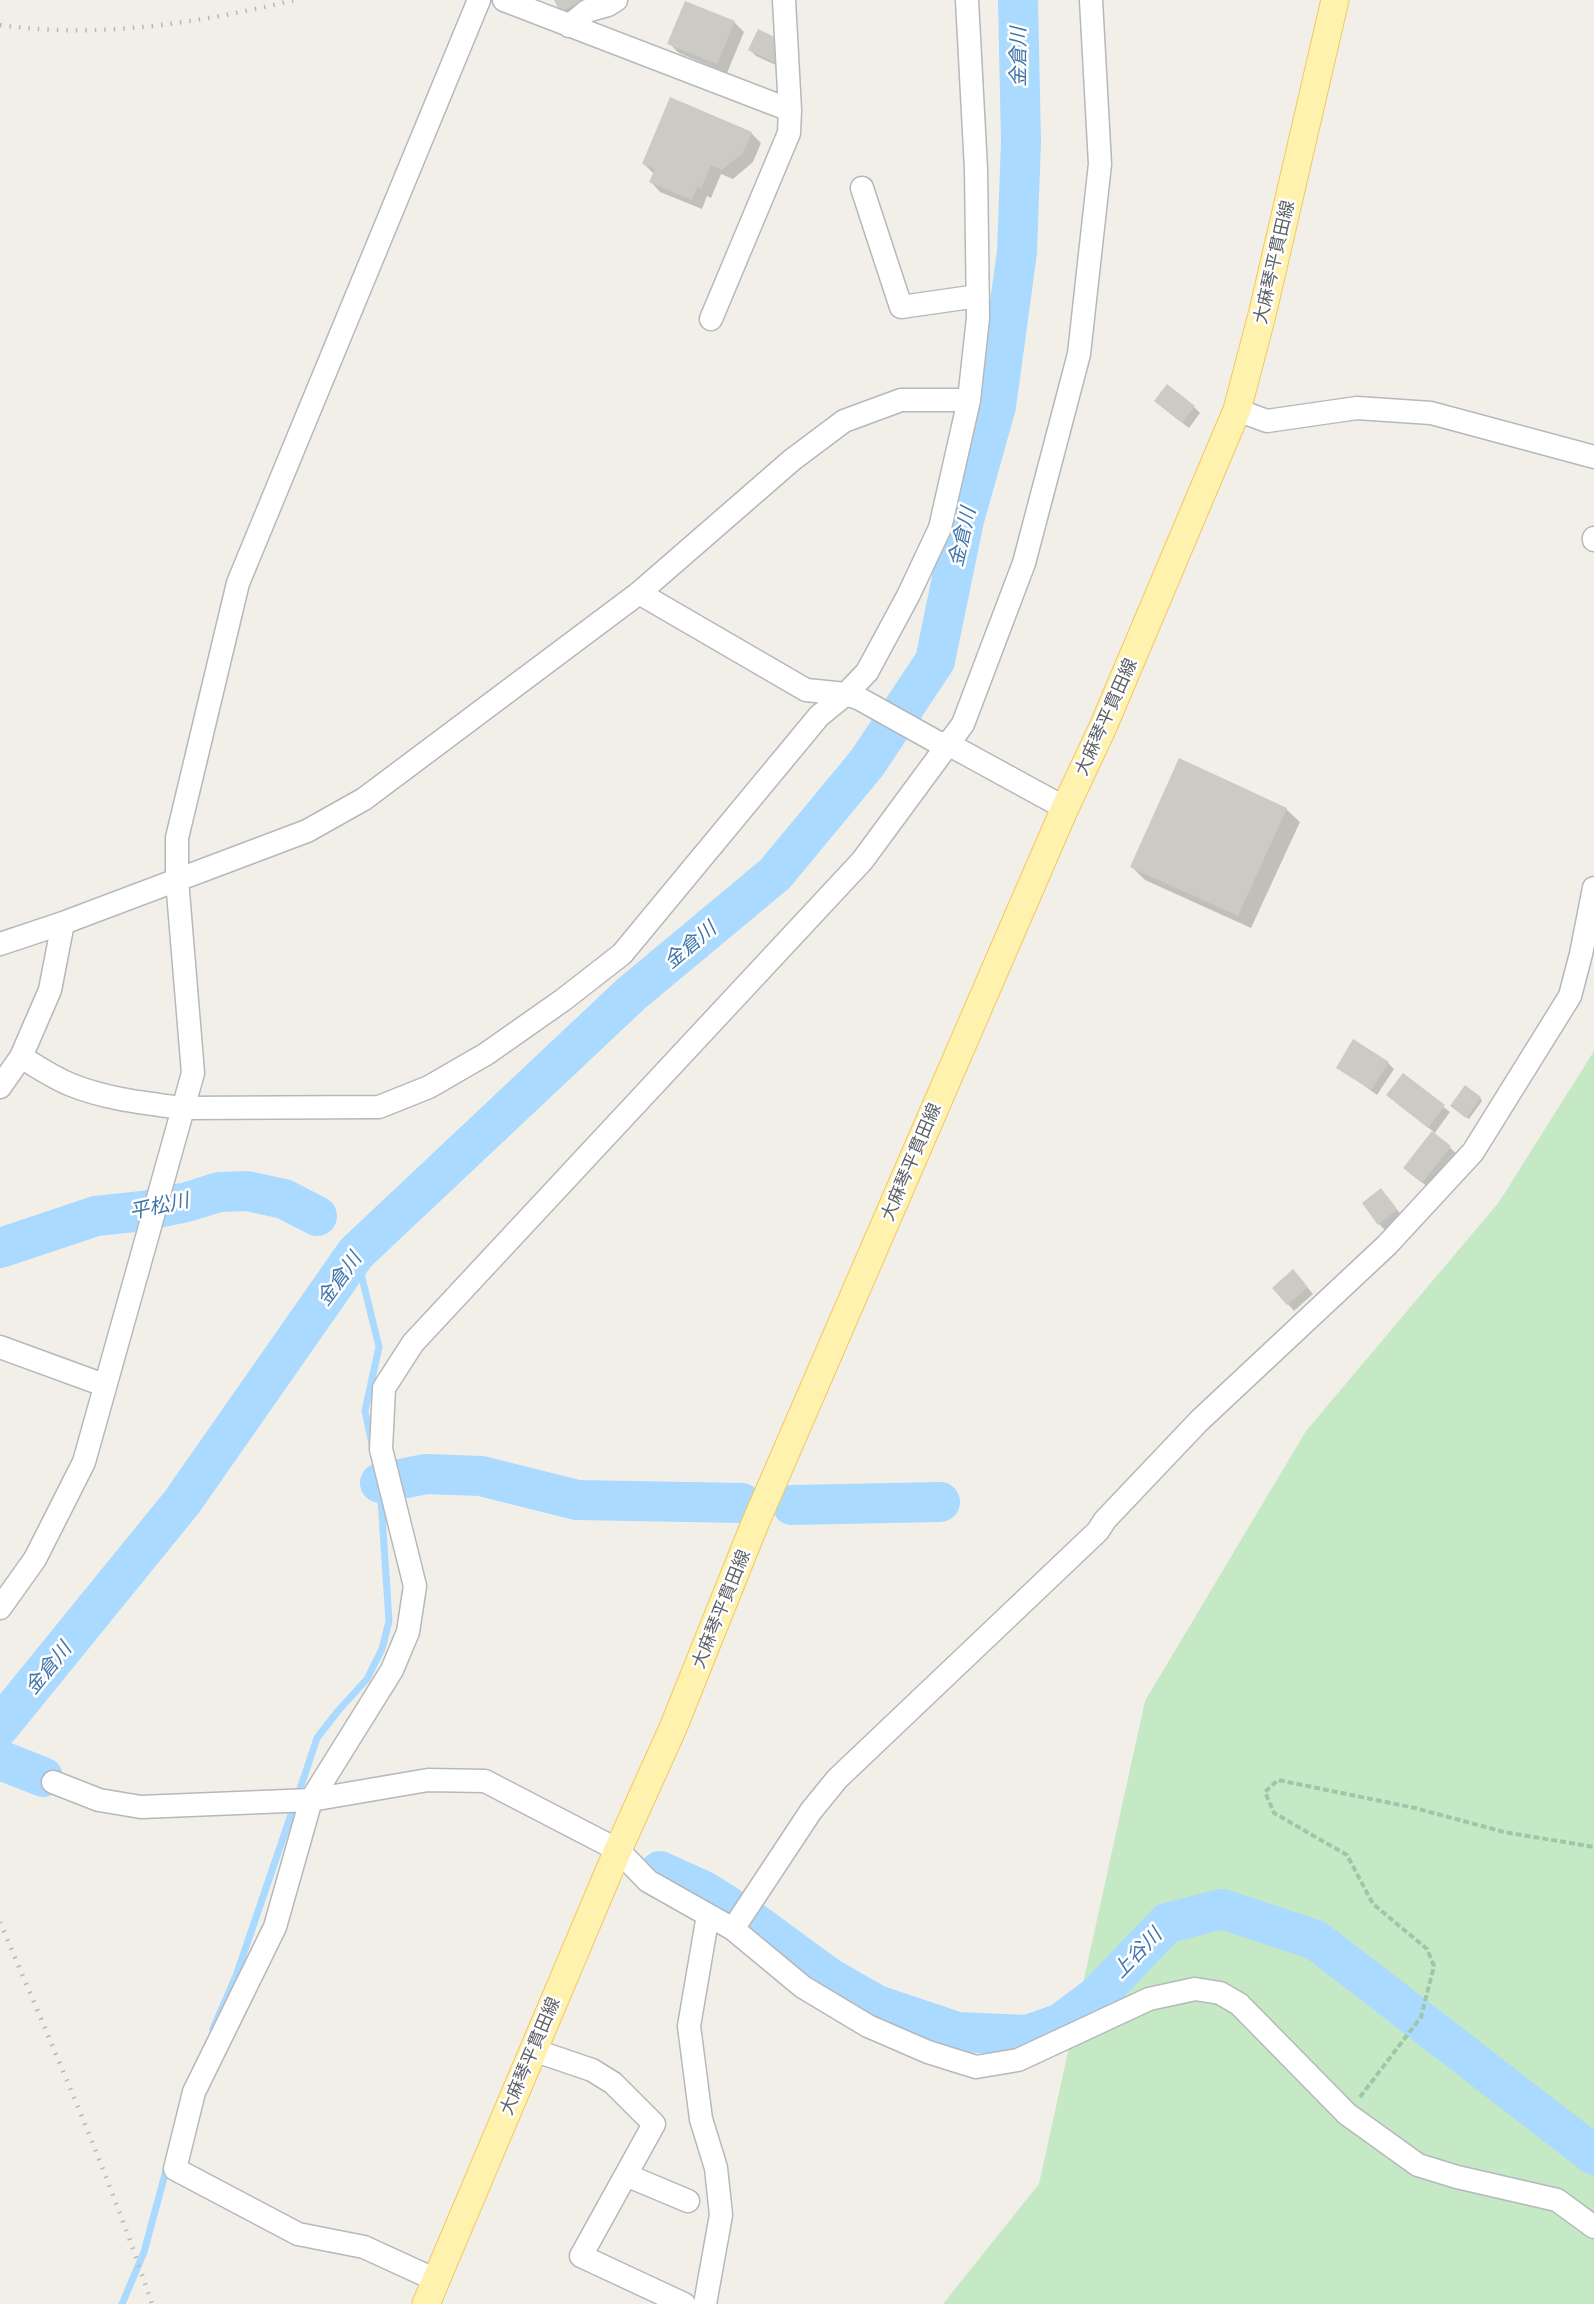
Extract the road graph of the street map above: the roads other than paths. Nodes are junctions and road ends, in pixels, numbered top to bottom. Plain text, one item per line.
1 (479, 0) edge
2 (504, 0) edge
3 (616, 0) edge
4 (784, 0) edge
5 (967, 0) edge
6 (1091, 0) edge
7 (1335, 0) edge
8 (569, 26) junction
9 (790, 110) junction
10 (862, 188) dead end
11 (978, 296) junction
12 (711, 319) dead end
13 (969, 400) junction
14 (1237, 410) junction
15 (1594, 457) edge
16 (639, 593) junction
17 (853, 696) junction
18 (942, 743) junction
19 (1065, 808) junction
20 (177, 880) junction
21 (1594, 888) edge
22 (63, 923) junction
23 (0, 944) edge
24 (21, 1057) junction
25 (0, 1087) edge
26 (182, 1108) junction
27 (0, 1347) edge
28 (104, 1385) junction
29 (0, 1608) edge
30 (53, 1782) dead end
31 (311, 1800) junction
32 (618, 1850) junction
33 (708, 1915) junction
34 (733, 1929) junction
35 (533, 2050) junction
36 (626, 2175) junction
37 (688, 2201) dead end
38 (1594, 2227) edge
39 (431, 2292) edge
40 (684, 2304) edge
41 (705, 2304) edge

1 - 20 street
2 - 8 street
3 - 8 street
4 - 9 street
5 - 11 street
6 - 18 street
7 - 14 main road, 大麻琴平貫田線
8 - 9 street
9 - 12 street
10 - 11 street
11 - 13 street
13 - 16 street
13 - 17 street
14 - 15 street
14 - 19 main road, 大麻琴平貫田線
16 - 17 street
16 - 20 street
17 - 18 street
17 - 26 street
18 - 19 street
18 - 31 street
19 - 32 main road, 大麻琴平貫田線
20 - 22 street
20 - 26 street
21 - 34 street
22 - 23 street
22 - 24 street
24 - 25 street
24 - 26 street
26 - 28 street
27 - 28 street
28 - 29 street
30 - 31 street
31 - 32 street
31 - 39 street
32 - 33 street
32 - 35 main road, 大麻琴平貫田線
33 - 34 street
33 - 41 street
34 - 38 street
35 - 36 street
35 - 39 main road, 大麻琴平貫田線
36 - 37 street
36 - 40 street

